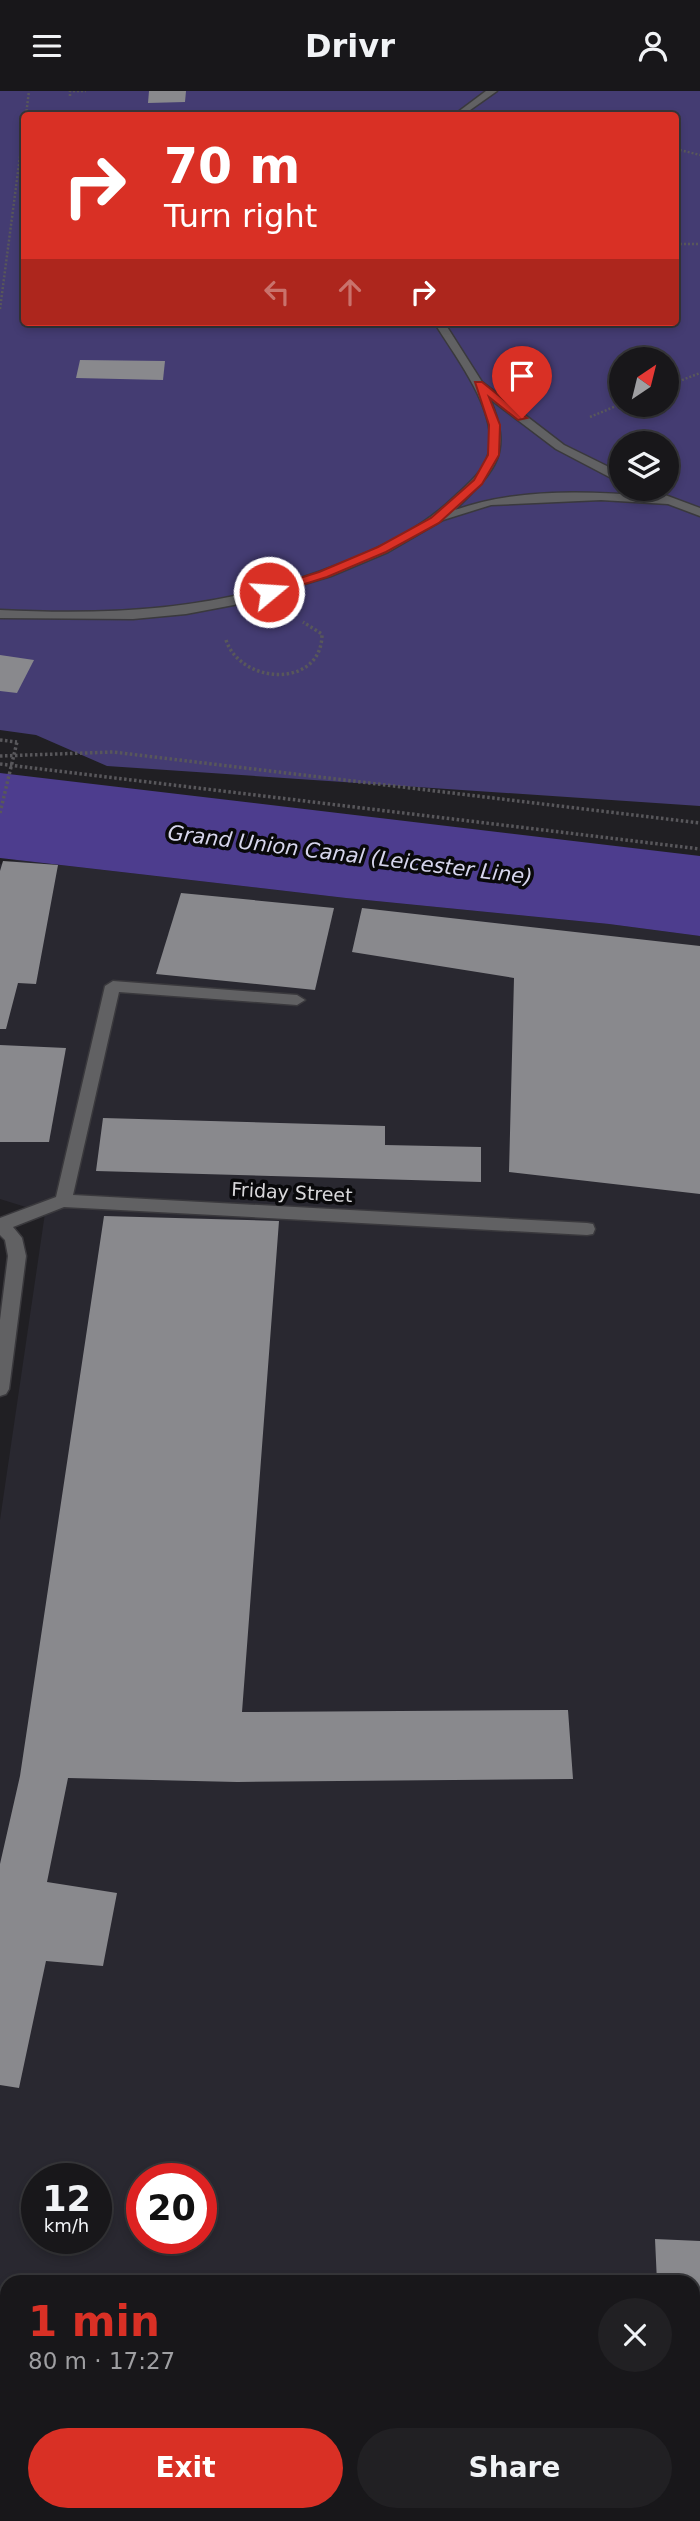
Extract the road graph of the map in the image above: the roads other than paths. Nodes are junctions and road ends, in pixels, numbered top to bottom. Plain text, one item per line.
1 (492, 91) edge
2 (462, 112) edge
3 (442, 326) edge
4 (478, 384) junction
5 (609, 472) edge
6 (609, 497) edge
7 (667, 501) edge
8 (700, 512) edge
9 (435, 521) junction
10 (0, 614) edge
11 (296, 1000) dead end
12 (63, 1201) junction
13 (0, 1225) edge
14 (587, 1229) dead end
15 (0, 1389) edge

1 - 2 street
3 - 4 street
4 - 5 street
4 - 9 street
6 - 9 street
7 - 8 street
9 - 10 street
11 - 12 street
12 - 13 street, Friday Street
12 - 14 street, Friday Street
13 - 15 street

